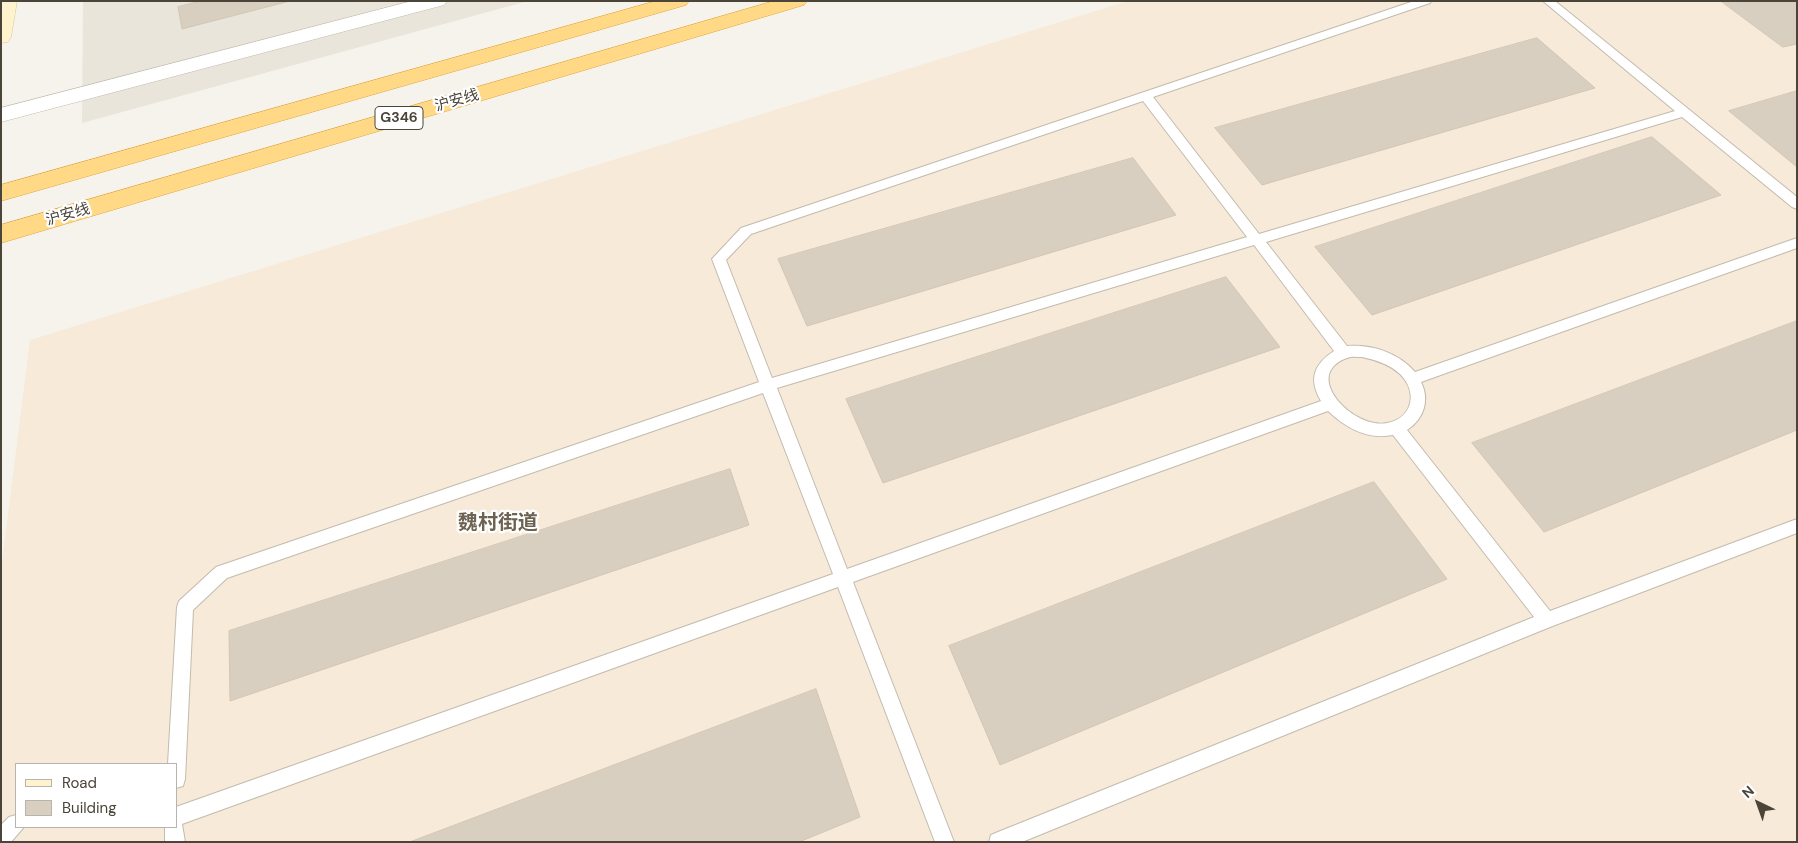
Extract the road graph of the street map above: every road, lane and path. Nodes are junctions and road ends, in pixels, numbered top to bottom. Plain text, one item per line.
1 (7, 1) edge
2 (437, 1) edge
3 (679, 1) edge
4 (797, 1) edge
5 (1426, 1) edge
6 (1548, 1) edge
7 (1, 36) edge
8 (1146, 96) junction
9 (1684, 112) junction
10 (1, 115) edge
11 (1, 193) edge
12 (1797, 204) edge
13 (1, 234) edge
14 (1256, 239) junction
15 (1797, 243) edge
16 (1344, 353) junction
17 (1413, 379) junction
18 (768, 385) junction
19 (1330, 404) junction
20 (1397, 428) junction
21 (1797, 526) edge
22 (844, 579) junction
23 (1547, 620) junction
24 (177, 763) edge
25 (178, 816) edge
26 (15, 825) edge
27 (174, 828) edge
28 (1, 838) edge
29 (175, 842) edge
30 (945, 842) edge
31 (998, 842) edge

1 - 7 main road
2 - 10 street
3 - 11 highway, G346
4 - 13 highway, 沪安线 / G346
5 - 8 lane
6 - 9 lane
8 - 14 lane
8 - 18 lane
9 - 12 lane
9 - 14 lane
14 - 16 lane
14 - 18 lane
15 - 17 lane
16 - 17 lane
16 - 19 lane
17 - 20 lane
18 - 22 lane
18 - 24 lane
19 - 20 lane
19 - 22 lane
20 - 23 lane
21 - 23 lane
22 - 25 lane
22 - 30 lane
23 - 31 lane
26 - 28 lane
27 - 29 lane

